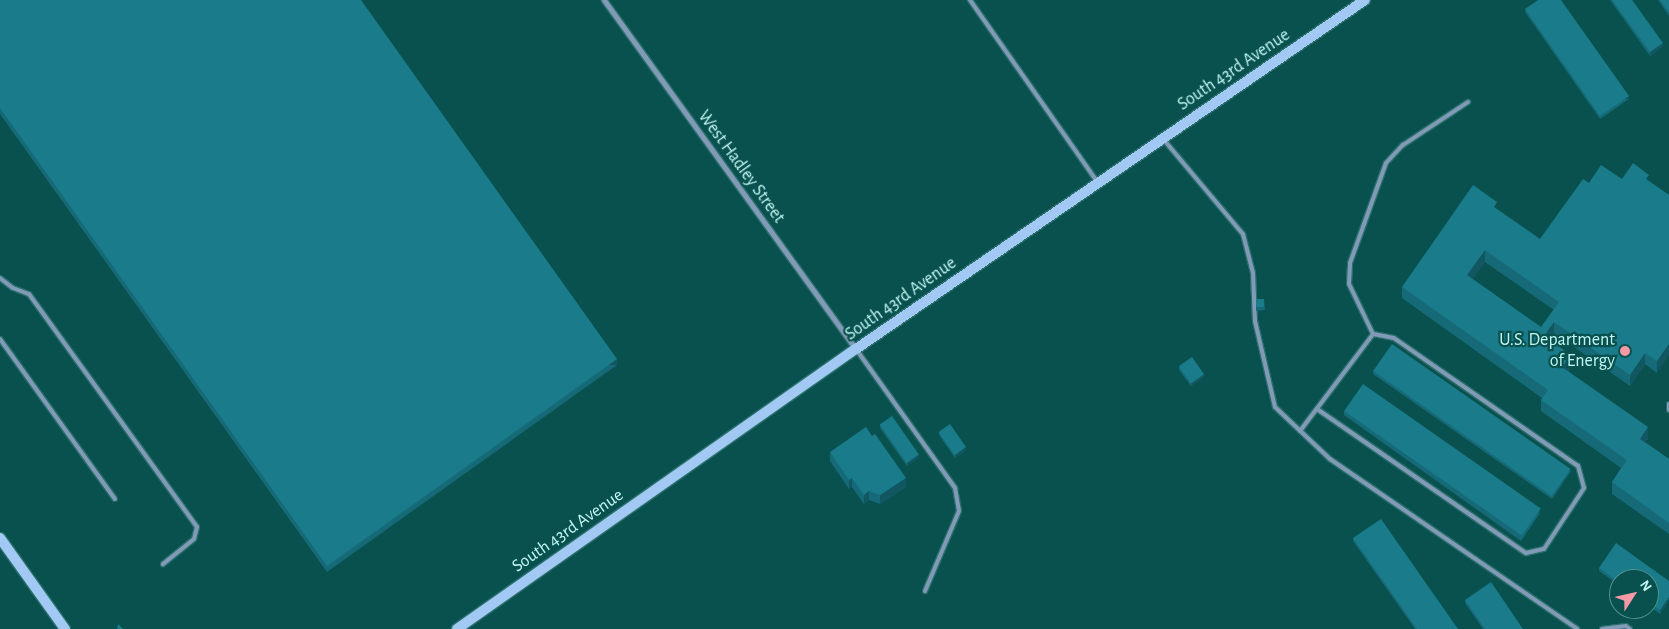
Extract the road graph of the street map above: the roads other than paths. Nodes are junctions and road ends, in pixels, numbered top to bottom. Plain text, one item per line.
1 (604, 0) edge
2 (970, 0) edge
3 (1365, 0) edge
4 (1468, 102) dead end
5 (1162, 138) junction
6 (1098, 183) junction
7 (0, 278) edge
8 (1373, 334) junction
9 (0, 339) edge
10 (856, 349) junction
11 (1669, 404) edge
12 (1317, 409) junction
13 (1669, 410) edge
14 (1300, 431) junction
15 (115, 499) dead end
16 (0, 538) edge
17 (163, 564) dead end
18 (925, 591) dead end
19 (461, 628) edge
20 (64, 629) edge
21 (1577, 629) edge
22 (1602, 629) edge
23 (1630, 629) edge

1 - 10 street, West Hadley Street
2 - 6 lane
3 - 5 main road, South 43rd Avenue
4 - 8 lane
5 - 6 main road, South 43rd Avenue
5 - 14 lane
6 - 10 main road, South 43rd Avenue
7 - 17 lane
8 - 12 lane
8 - 12 lane
9 - 15 lane
10 - 18 lane
10 - 19 main road, South 43rd Avenue
11 - 13 lane
12 - 14 lane
14 - 21 lane
16 - 20 main road
22 - 23 lane

